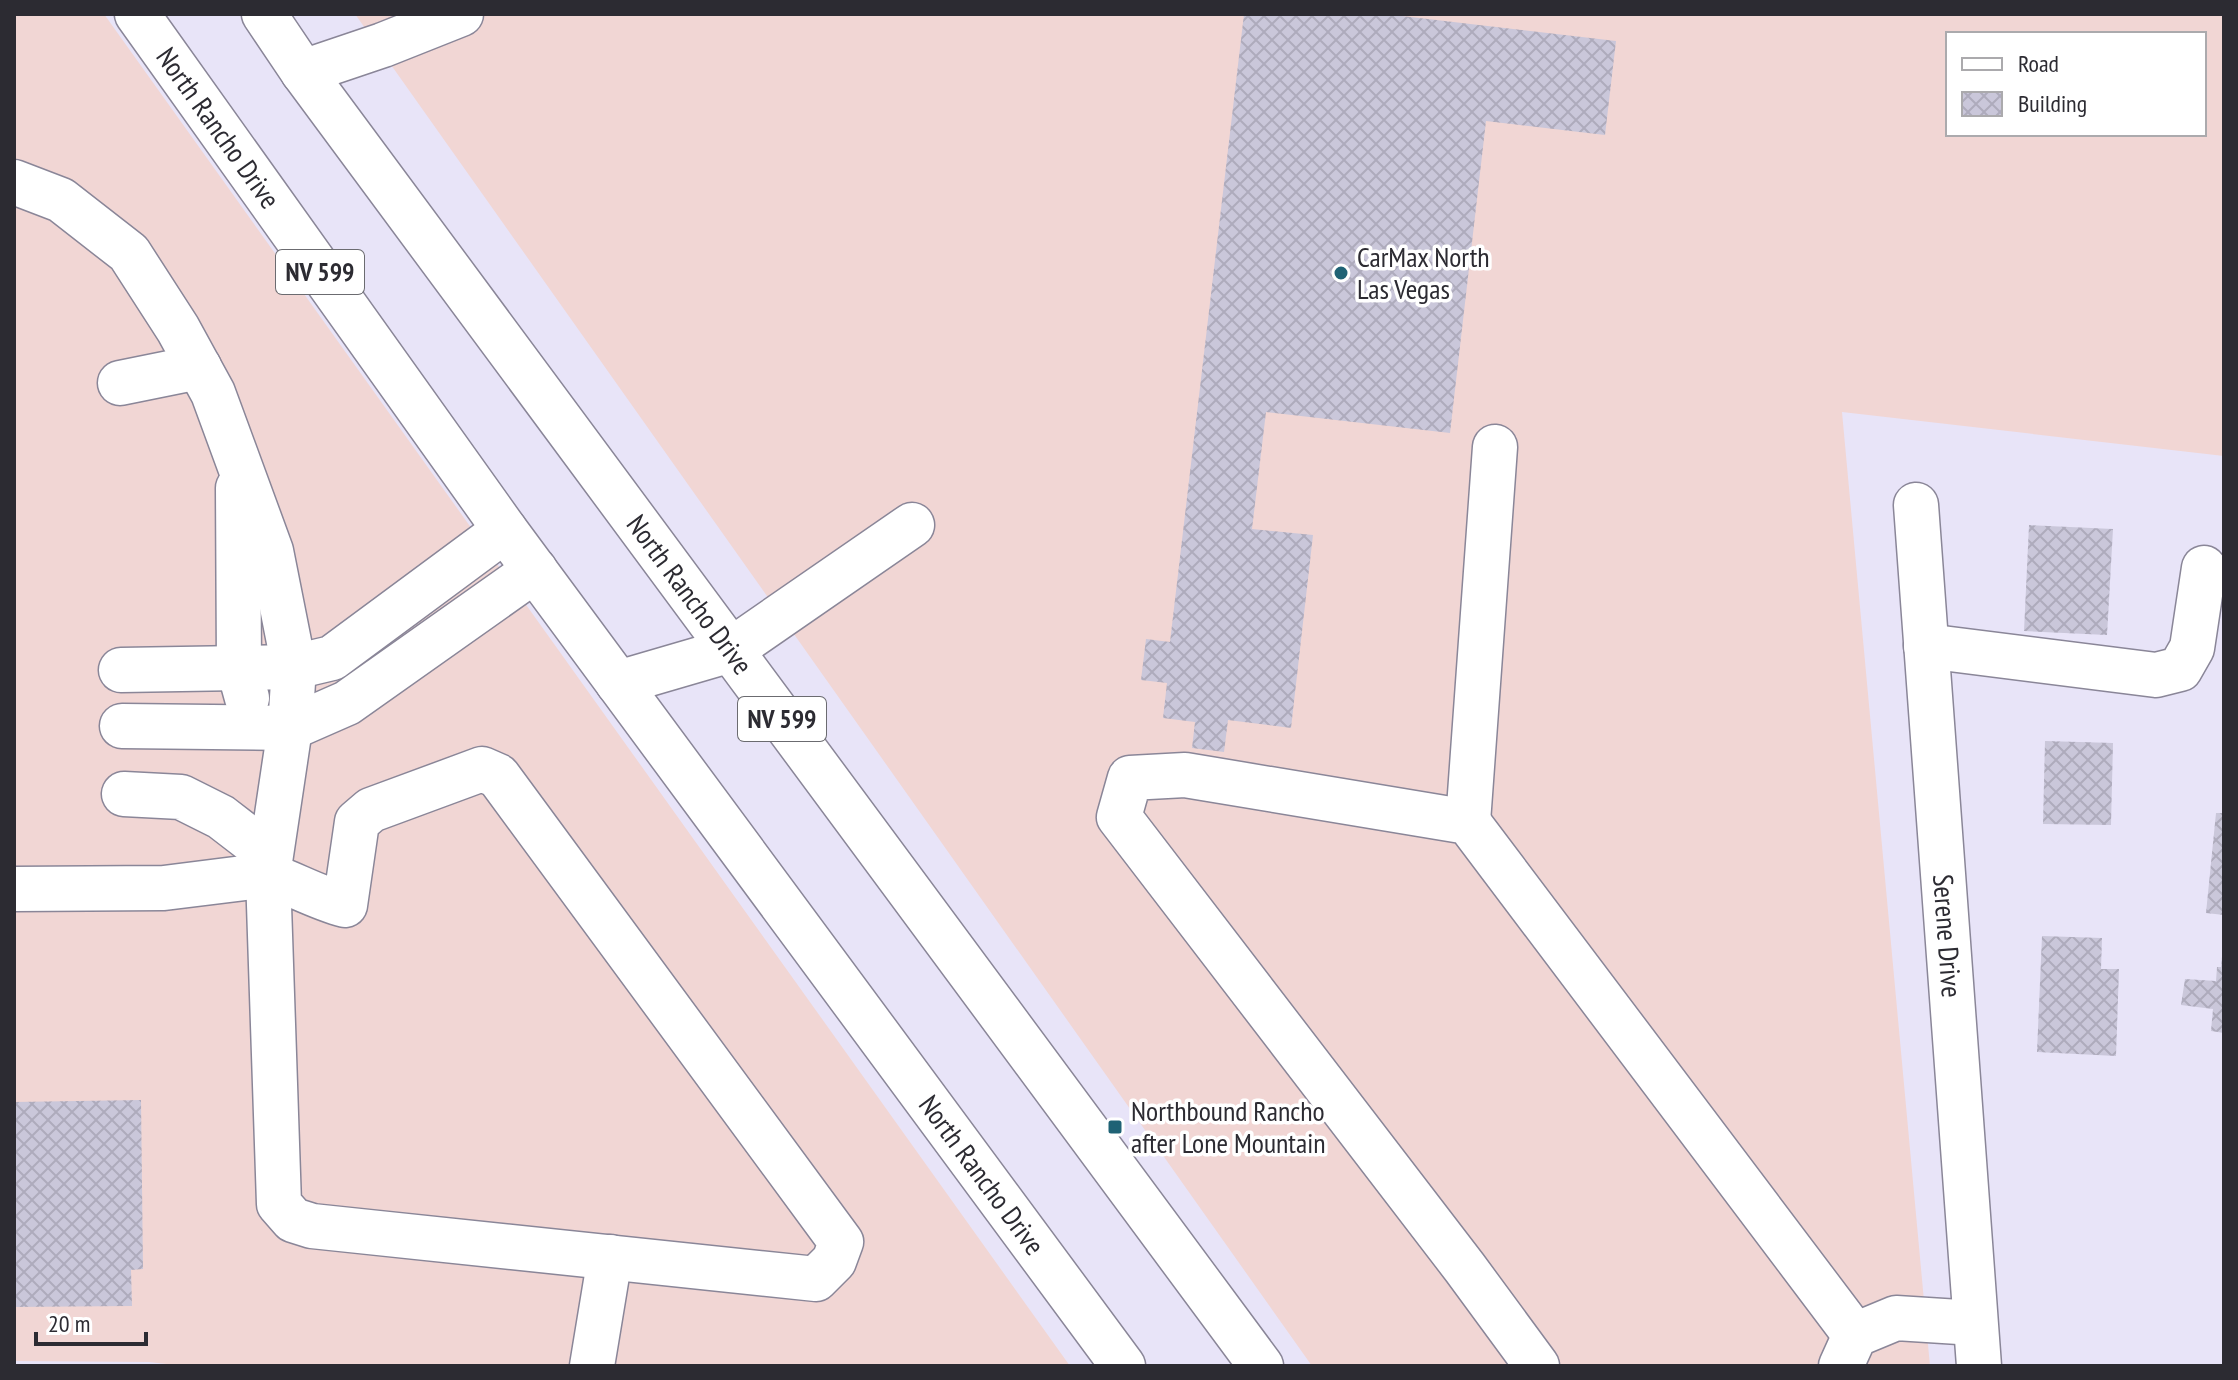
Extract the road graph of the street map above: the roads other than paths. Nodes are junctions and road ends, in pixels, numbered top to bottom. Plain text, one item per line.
1 (137, 14) edge
2 (264, 14) edge
3 (461, 14) edge
4 (303, 72) junction
5 (14, 182) edge
6 (199, 367) junction
7 (120, 383) dead end
8 (1495, 447) dead end
9 (238, 465) junction
10 (1916, 505) dead end
11 (912, 525) dead end
12 (505, 530) junction
13 (2204, 568) dead end
14 (535, 570) junction
15 (1926, 646) junction
16 (731, 650) junction
17 (294, 667) junction
18 (239, 669) junction
19 (121, 670) dead end
20 (618, 683) junction
21 (122, 726) dead end
22 (272, 727) junction
23 (124, 802) dead end
24 (1468, 822) junction
25 (259, 869) junction
26 (14, 889) edge
27 (610, 1257) junction
28 (1975, 1323) junction
29 (1848, 1350) edge
30 (1115, 1361) edge
31 (592, 1366) edge
32 (1261, 1366) edge
33 (1537, 1366) edge
34 (1979, 1366) edge

1 - 12 main road, North Rancho Drive / NV 599
2 - 4 main road, North Rancho Drive / NV 599
3 - 4 main road
4 - 16 main road, North Rancho Drive / NV 599
5 - 6 main road
6 - 7 main road
6 - 9 main road
8 - 24 main road
9 - 17 main road
9 - 18 main road
10 - 15 main road, Serene Drive
11 - 16 main road
12 - 14 main road, North Rancho Drive / NV 599
12 - 17 main road
13 - 15 main road
14 - 20 main road, North Rancho Drive / NV 599
14 - 22 main road
15 - 28 main road, Serene Drive
16 - 20 main road
16 - 32 main road, North Rancho Drive / NV 599
17 - 18 main road
17 - 22 main road
18 - 19 main road
18 - 22 main road
20 - 30 main road, North Rancho Drive / NV 599
21 - 22 main road
22 - 25 main road
23 - 25 main road
24 - 29 main road
24 - 33 main road
25 - 26 main road
25 - 27 main road
25 - 27 main road
27 - 31 main road
28 - 29 main road
28 - 34 main road, Serene Drive

